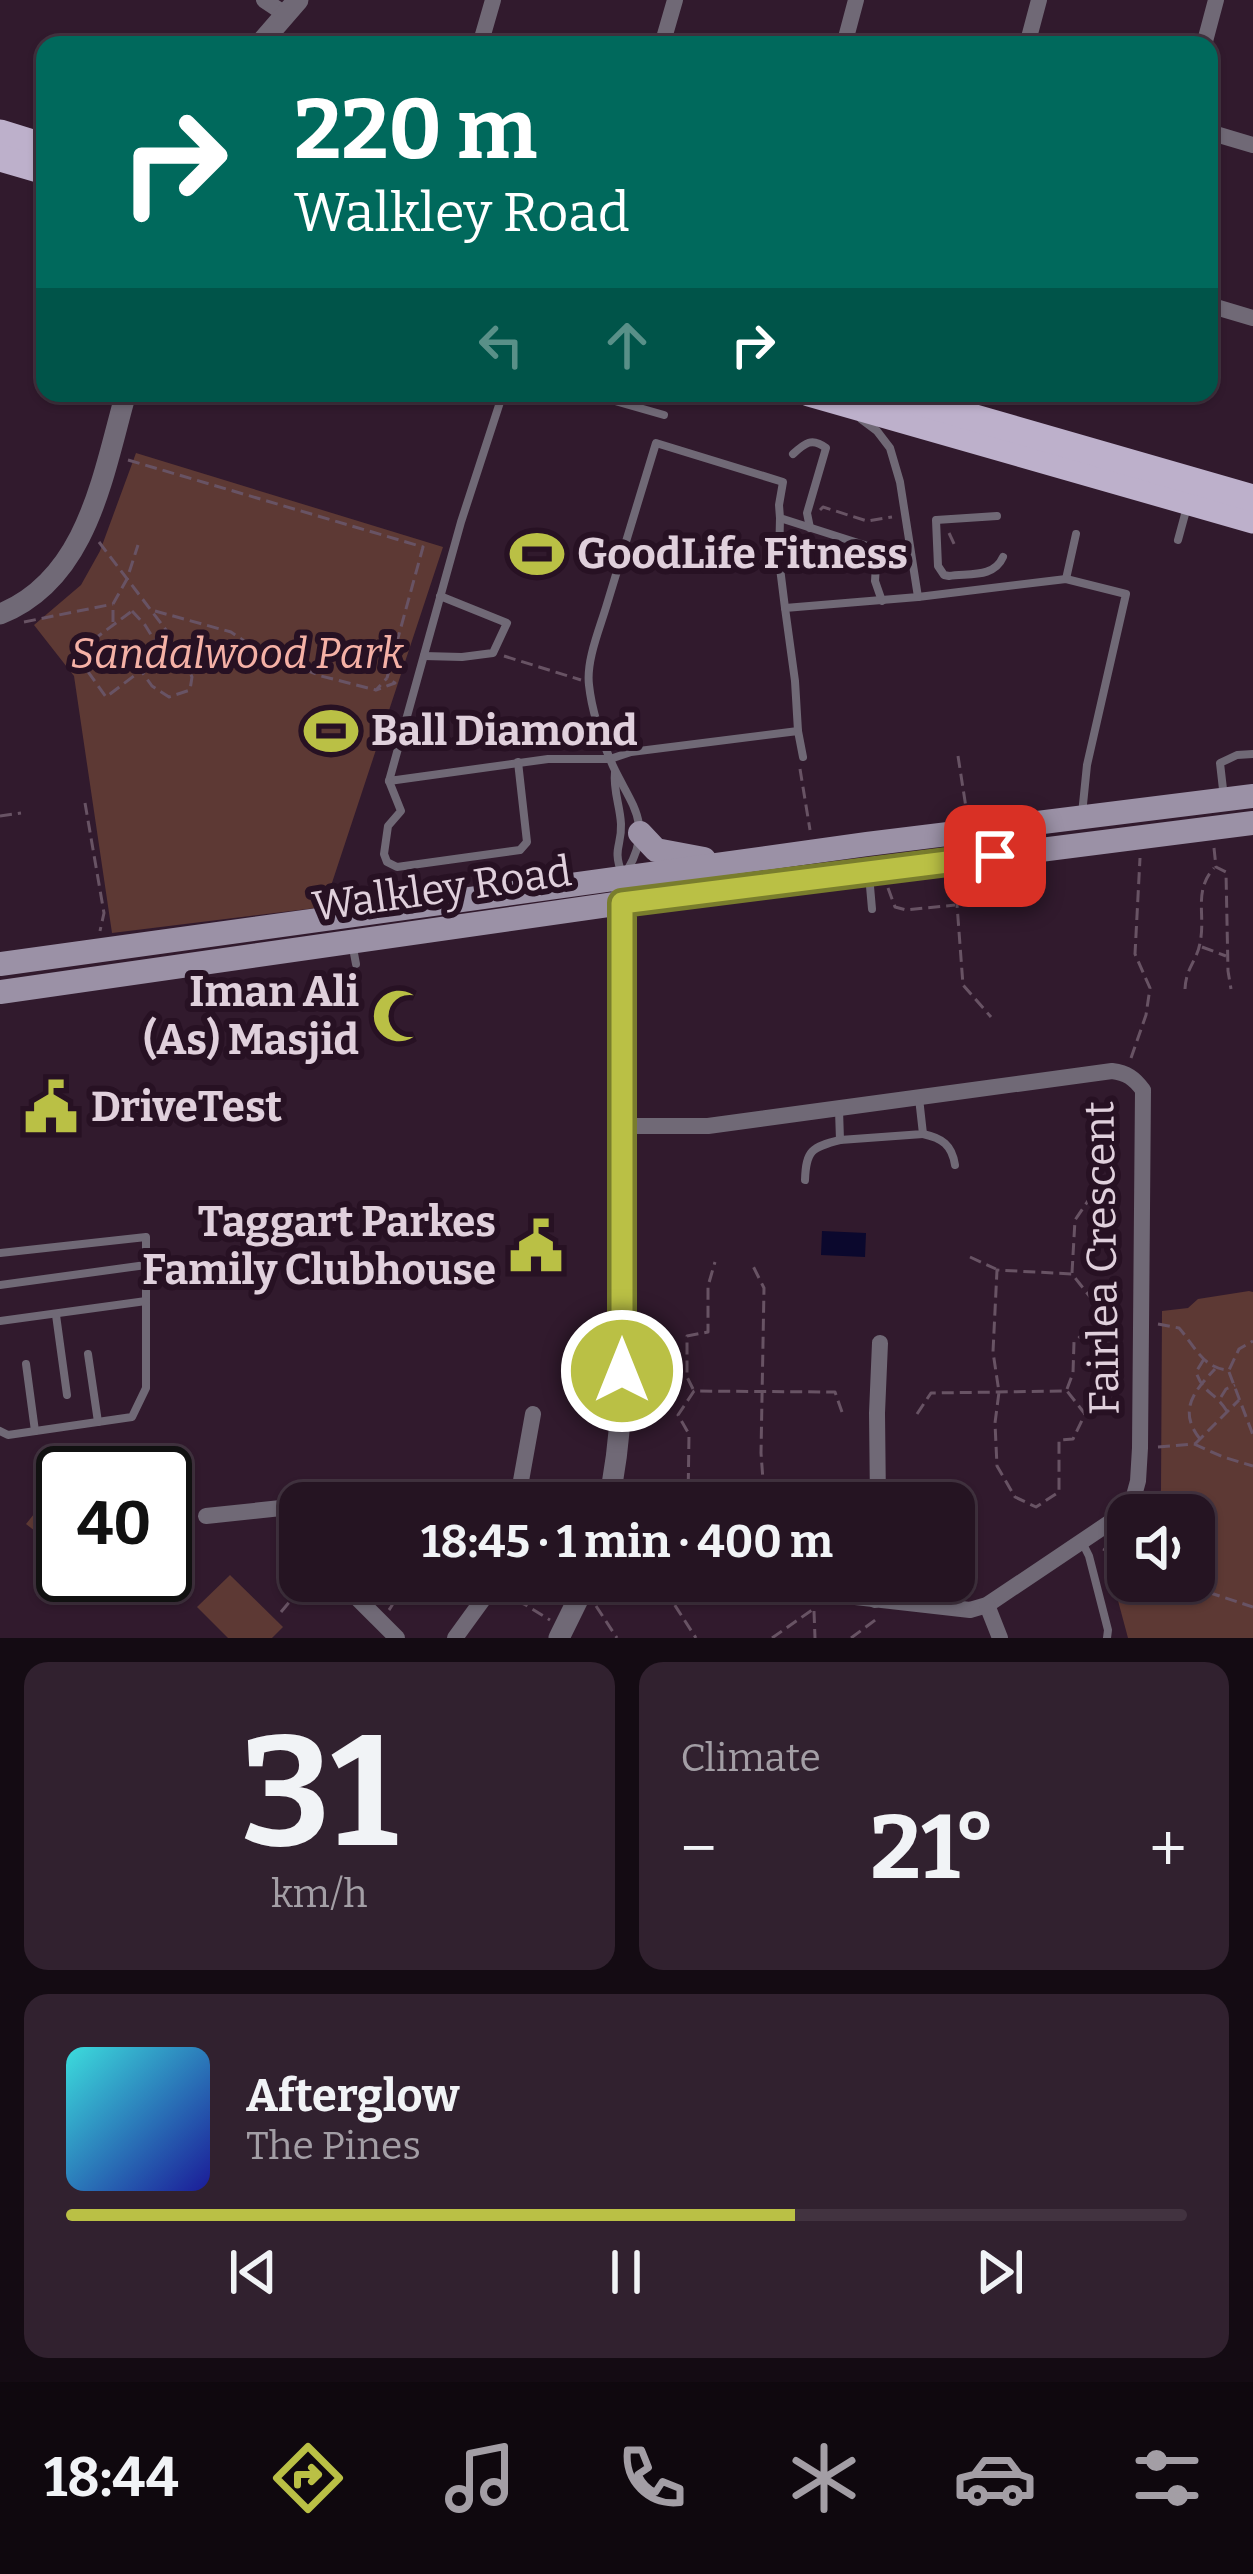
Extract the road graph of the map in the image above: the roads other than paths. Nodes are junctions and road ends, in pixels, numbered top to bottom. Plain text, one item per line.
1 (264, 0) edge
2 (493, 0) edge
3 (675, 0) edge
4 (856, 0) edge
5 (1039, 0) edge
6 (1216, 0) edge
7 (292, 7) edge
8 (267, 36) edge
9 (483, 36) edge
10 (665, 36) edge
11 (846, 36) edge
12 (1029, 36) edge
13 (1206, 36) edge
14 (0, 133) edge
15 (1218, 135) edge
16 (36, 144) edge
17 (1253, 146) edge
18 (0, 158) edge
19 (36, 168) edge
20 (1218, 308) edge
21 (1253, 318) edge
22 (124, 402) edge
23 (500, 402) edge
24 (618, 402) edge
25 (838, 402) joint
26 (920, 407) edge
27 (664, 415) dead end
28 (793, 454) dead end
29 (1191, 491) junction
30 (1253, 498) edge
31 (997, 516) dead end
32 (780, 518) junction
33 (1253, 520) edge
34 (810, 528) junction
35 (1076, 534) dead end
36 (1178, 540) dead end
37 (1003, 556) dead end
38 (1066, 579) junction
39 (440, 596) junction
40 (918, 597) junction
41 (882, 601) junction
42 (785, 608) junction
43 (0, 614) edge
44 (424, 656) junction
45 (798, 731) junction
46 (1253, 754) edge
47 (610, 759) junction
48 (518, 763) junction
49 (801, 763) road end
50 (615, 771) junction
51 (389, 781) junction
52 (1253, 796) edge
53 (1225, 800) junction
54 (1081, 819) junction
55 (1253, 823) edge
56 (640, 832) junction
57 (1220, 833) junction
58 (867, 844) junction
59 (1080, 845) junction
60 (742, 861) junction
61 (878, 879) junction
62 (622, 890) junction
63 (872, 909) dead end
64 (0, 964) edge
65 (0, 992) edge
66 (919, 1098) junction
67 (838, 1108) junction
68 (621, 1126) junction
69 (923, 1135) junction
70 (840, 1140) junction
71 (955, 1165) dead end
72 (806, 1180) dead end
73 (0, 1253) edge
74 (146, 1265) junction
75 (0, 1285) edge
76 (146, 1301) junction
77 (56, 1315) junction
78 (0, 1321) edge
79 (880, 1343) dead end
80 (88, 1354) dead end
81 (26, 1364) dead end
82 (67, 1395) dead end
83 (533, 1414) dead end
84 (98, 1421) junction
85 (0, 1431) edge
86 (35, 1431) junction
87 (522, 1482) edge
88 (613, 1482) edge
89 (878, 1482) edge
90 (279, 1509) edge
91 (206, 1516) dead end
92 (1081, 1540) junction
93 (360, 1602) edge
94 (480, 1602) edge
95 (573, 1602) edge
96 (896, 1602) edge
97 (987, 1605) junction
98 (555, 1630) edge
99 (397, 1638) edge
100 (455, 1638) edge
101 (1000, 1638) edge
102 (1107, 1638) edge

1 - 7 street
2 - 9 street
3 - 10 street
4 - 11 street
5 - 12 street
6 - 13 street
7 - 8 street
14 - 16 main road
15 - 17 street
18 - 19 main road
20 - 21 street
22 - 43 street
23 - 39 lane
24 - 27 lane
25 - 26 main road
25 - 40 lane
26 - 29 main road
28 - 34 lane
29 - 30 main road
29 - 33 main road
29 - 36 lane
31 - 37 lane
32 - 34 lane
32 - 42 lane
32 - 47 lane
34 - 41 lane
35 - 38 lane
38 - 40 lane
38 - 54 lane
39 - 44 lane
39 - 44 lane
40 - 41 lane
41 - 42 lane
42 - 45 lane
44 - 51 lane
45 - 47 lane
45 - 49 lane
46 - 53 lane
47 - 48 lane
47 - 50 lane
48 - 51 lane
48 - 51 lane
50 - 56 lane
50 - 62 lane
52 - 53 main road, Walkley Road
53 - 54 main road, Walkley Road
53 - 57 lane
54 - 58 main road, Walkley Road
54 - 59 lane
55 - 57 main road, Walkley Road
56 - 60 main road
56 - 62 lane
57 - 59 main road, Walkley Road
58 - 60 main road, Walkley Road
58 - 61 lane
59 - 61 main road, Walkley Road
60 - 62 main road, Walkley Road
61 - 62 main road, Walkley Road
61 - 63 lane
62 - 64 main road, Walkley Road
62 - 65 main road, Walkley Road
62 - 68 street
66 - 67 street, Fairlea Crescent
66 - 69 lane
66 - 92 street, Fairlea Crescent
67 - 68 street, Fairlea Crescent
67 - 70 lane
68 - 88 street
69 - 70 lane
69 - 71 lane
70 - 72 lane
73 - 74 lane
74 - 75 lane
74 - 76 lane
76 - 77 lane
76 - 84 lane
77 - 78 lane
77 - 82 lane
79 - 89 street
80 - 84 lane
81 - 86 lane
83 - 87 street
84 - 86 lane
85 - 86 lane
90 - 91 street
92 - 97 street, Fairlea Crescent
92 - 102 lane
93 - 99 street
94 - 100 street
95 - 98 street
96 - 97 street
97 - 101 street

